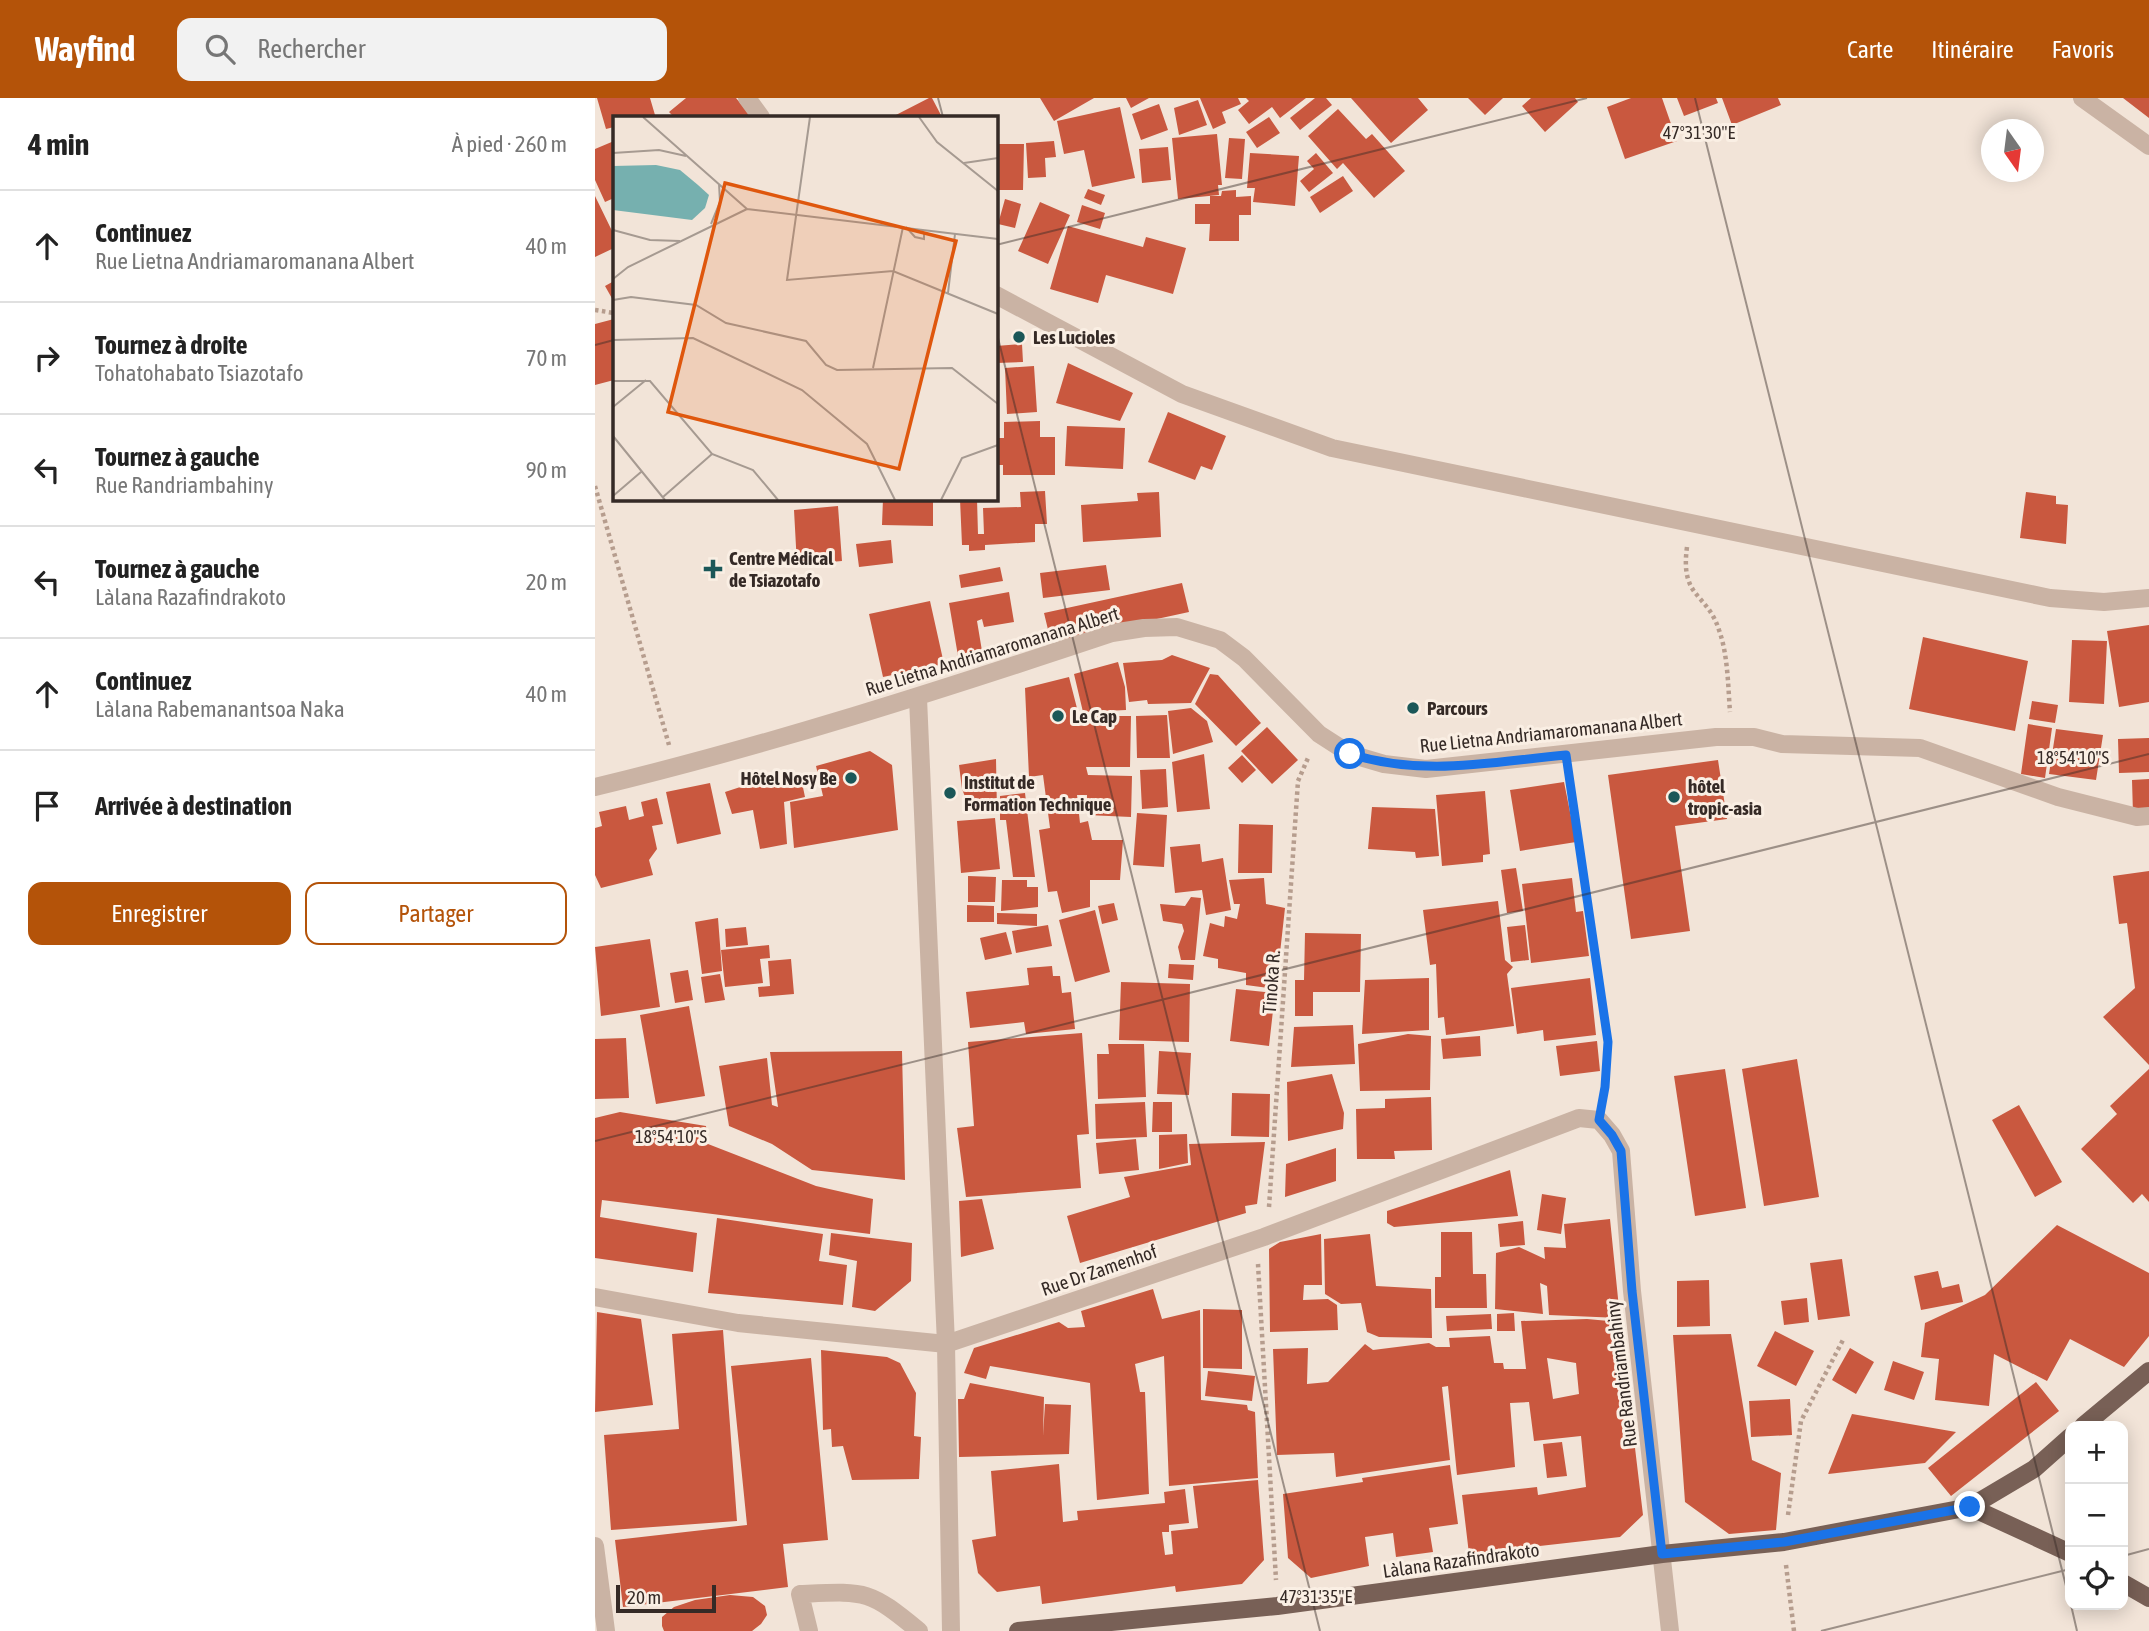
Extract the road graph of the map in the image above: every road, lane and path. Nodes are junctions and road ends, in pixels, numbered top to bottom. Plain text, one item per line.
1 (747, 98) edge
2 (2082, 98) edge
3 (760, 116) edge
4 (2149, 146) edge
5 (997, 296) edge
6 (595, 310) edge
7 (613, 313) edge
8 (595, 486) edge
9 (1690, 522) junction
10 (2149, 598) edge
11 (918, 698) junction
12 (1319, 734) junction
13 (1732, 737) junction
14 (1566, 755) junction
15 (676, 768) junction
16 (595, 788) edge
17 (2149, 816) edge
18 (1599, 1120) junction
19 (1264, 1237) junction
20 (595, 1297) edge
21 (1844, 1338) dead end
22 (946, 1344) junction
23 (2149, 1371) edge
24 (2089, 1421) edge
25 (2065, 1441) edge
26 (1970, 1507) junction
27 (1784, 1542) junction
28 (595, 1546) edge
29 (2065, 1551) edge
30 (1662, 1554) junction
31 (2128, 1586) edge
32 (2149, 1598) edge
33 (1277, 1606) junction
34 (606, 1631) edge
35 (809, 1631) edge
36 (919, 1631) edge
37 (951, 1631) edge
38 (1018, 1631) edge
39 (1669, 1631) edge
40 (1794, 1631) edge

1 - 3 street
2 - 4 street
5 - 9 street
6 - 7 path
8 - 15 path
9 - 10 street
9 - 13 path
11 - 12 street, Rue Lietna Andriamaromanana Albert
11 - 15 street, Rue Lietna Andriamaromanana Albert
11 - 22 street
12 - 14 street, Rue Lietna Andriamaromanana Albert
12 - 19 path, Tinoka R.
13 - 14 street, Rue Lietna Andriamaromanana Albert
13 - 17 street, Rue Lietna Andriamaromanana Albert
14 - 18 path
15 - 16 street, Rue Lietna Andriamaromanana Albert
18 - 19 street, Rue Dr Zamenhof
18 - 30 street, Rue Randriambahiny
19 - 22 street, Rue Dr Zamenhof
19 - 33 path, Tinoka R.
20 - 22 street, Rue Dr Zamenhof
21 - 27 path
22 - 37 street
23 - 24 main road
25 - 26 main road
26 - 27 main road, Làlana Razafindrakoto
26 - 29 main road
27 - 30 main road, Làlana Razafindrakoto
27 - 40 path
28 - 34 street
30 - 33 main road, Làlana Razafindrakoto
30 - 39 street, Rue Randriambahiny
31 - 32 main road
33 - 38 main road, Làlana Razafindrakoto
35 - 36 street

